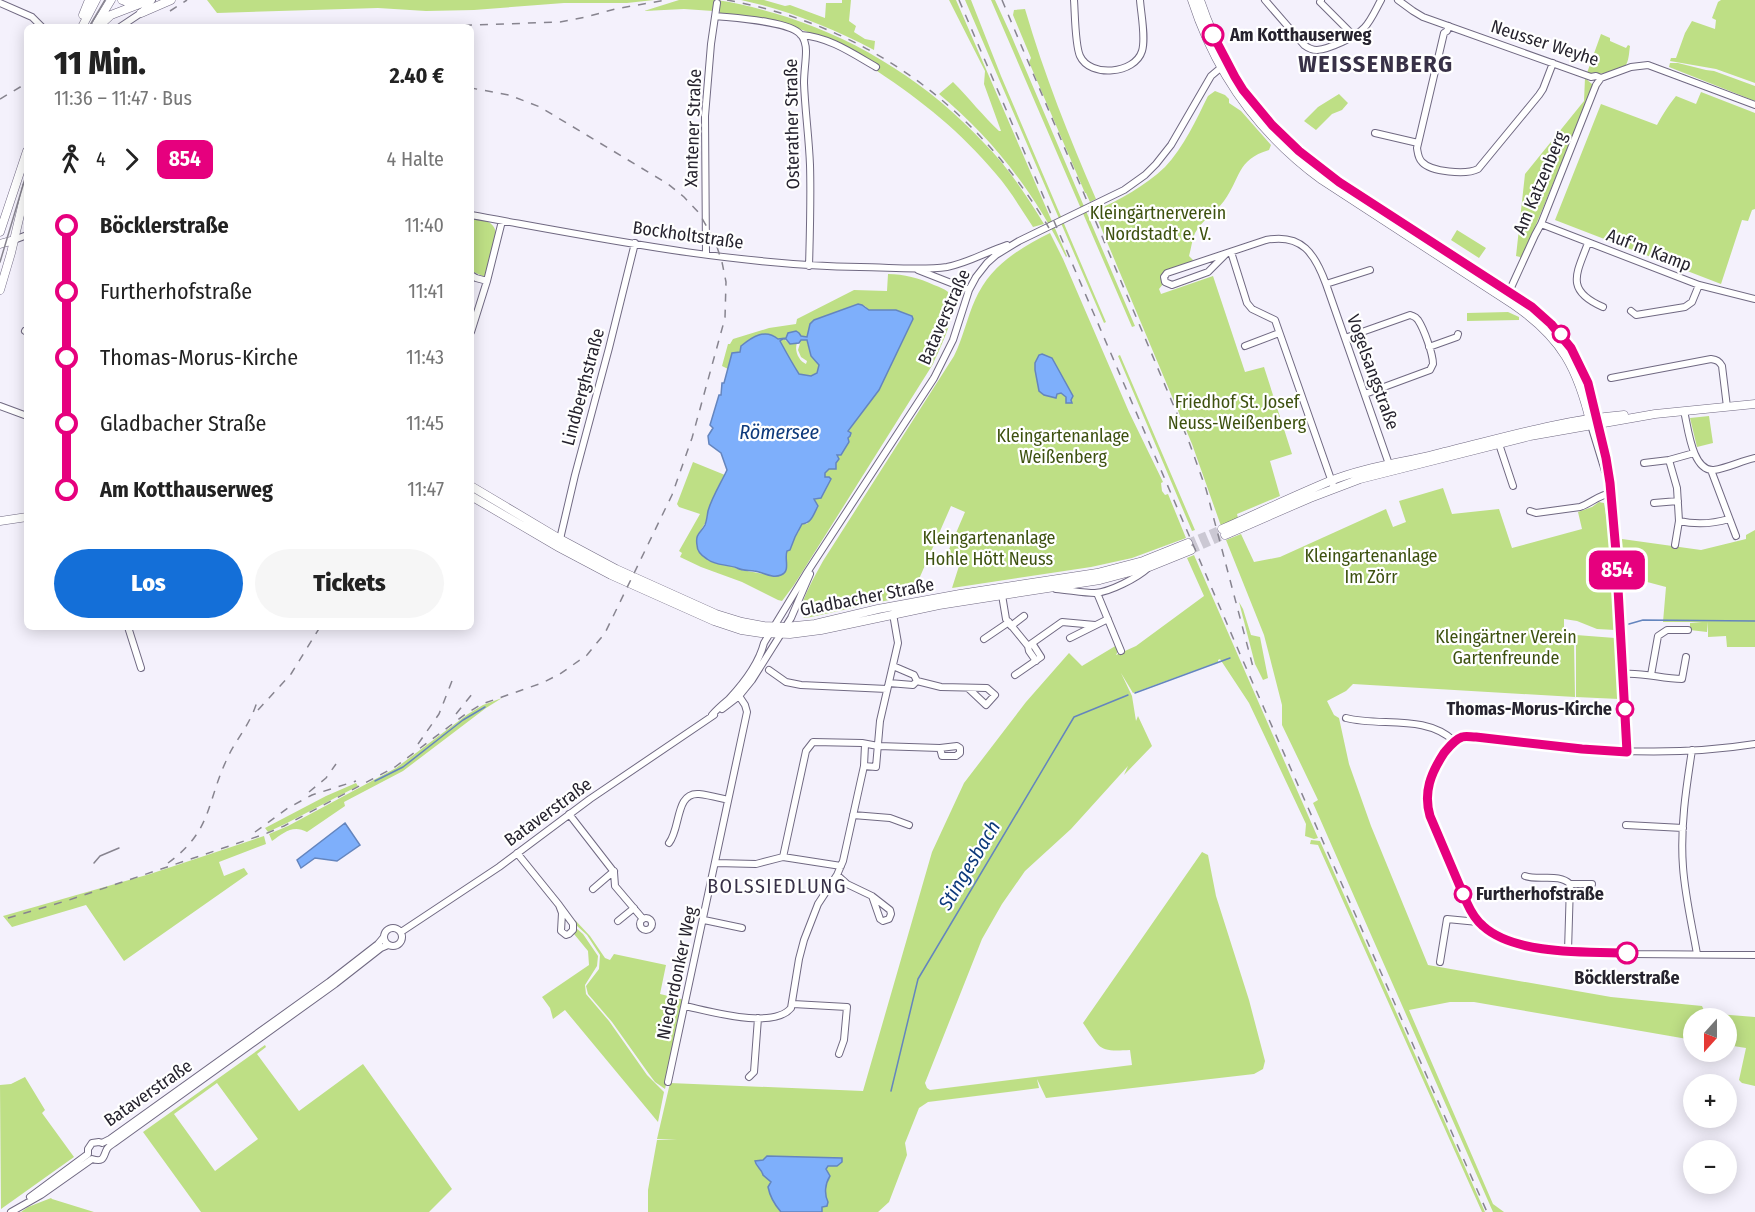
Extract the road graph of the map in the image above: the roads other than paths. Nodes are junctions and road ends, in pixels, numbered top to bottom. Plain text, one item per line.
1 (89, 0) edge
2 (96, 0) edge
3 (110, 0) edge
4 (122, 0) edge
5 (151, 0) edge
6 (171, 0) edge
7 (1074, 0) edge
8 (1140, 0) edge
9 (1192, 0) edge
10 (1200, 0) edge
11 (1265, 0) edge
12 (1321, 0) edge
13 (1381, 0) edge
14 (1398, 0) edge
15 (0, 3) edge
16 (140, 3) junction
17 (717, 3) dead end
18 (125, 9) junction
19 (141, 13) junction
20 (716, 16) junction
21 (39, 24) edge
22 (81, 24) edge
23 (82, 24) edge
24 (98, 24) edge
25 (99, 24) edge
26 (124, 24) edge
27 (1446, 25) junction
28 (801, 34) junction
29 (1354, 36) junction
30 (1553, 63) junction
31 (1223, 65) junction
32 (876, 67) dead end
33 (1591, 77) junction
34 (1601, 78) junction
35 (1596, 85) junction
36 (1755, 105) edge
37 (1375, 133) dead end
38 (1418, 143) junction
39 (24, 160) edge
40 (24, 198) edge
41 (6, 213) junction
42 (474, 216) edge
43 (502, 221) junction
44 (1541, 224) junction
45 (0, 232) edge
46 (24, 236) edge
47 (14, 240) junction
48 (1019, 242) junction
49 (635, 243) junction
50 (1588, 243) junction
51 (0, 244) edge
52 (1228, 253) junction
53 (706, 254) junction
54 (809, 266) junction
55 (903, 268) junction
56 (1371, 270) dead end
57 (474, 277) edge
58 (487, 280) junction
59 (1326, 284) junction
60 (1699, 285) junction
61 (0, 290) edge
62 (969, 290) junction
63 (1509, 292) junction
64 (1499, 296) junction
65 (1755, 299) edge
66 (1510, 303) junction
67 (1603, 307) dead end
68 (1631, 311) dead end
69 (474, 322) edge
70 (1280, 333) junction
71 (1458, 334) dead end
72 (1345, 338) junction
73 (1245, 345) dead end
74 (1429, 347) junction
75 (1611, 378) dead end
76 (1365, 394) junction
77 (1755, 404) edge
78 (0, 406) edge
79 (1727, 407) junction
80 (1684, 411) junction
81 (24, 415) edge
82 (1594, 421) junction
83 (1499, 444) junction
84 (1694, 453) junction
85 (1755, 458) edge
86 (1669, 460) junction
87 (1644, 463) dead end
88 (1390, 467) junction
89 (1711, 470) junction
90 (1333, 484) junction
91 (1514, 486) dead end
92 (474, 488) edge
93 (1611, 493) junction
94 (474, 498) edge
95 (1678, 501) junction
96 (1654, 503) dead end
97 (1530, 511) dead end
98 (24, 514) edge
99 (24, 515) edge
100 (0, 516) edge
101 (1729, 519) junction
102 (0, 521) edge
103 (1680, 521) junction
104 (1223, 532) tunnel mouth
105 (1736, 536) dead end
106 (561, 539) junction
107 (1675, 545) dead end
108 (560, 548) junction
109 (814, 565) junction
110 (1149, 567) junction
111 (1050, 588) junction
112 (1098, 593) junction
113 (1002, 595) junction
114 (911, 603) junction
115 (893, 614) junction
116 (1024, 616) dead end
117 (1108, 619) junction
118 (1010, 624) junction
119 (1095, 626) junction
120 (129, 630) edge
121 (772, 630) junction
122 (1688, 630) dead end
123 (783, 631) junction
124 (1070, 638) dead end
125 (984, 639) dead end
126 (1030, 645) junction
127 (1121, 651) dead end
128 (1686, 657) dead end
129 (755, 666) junction
130 (892, 666) junction
131 (141, 668) dead end
132 (770, 670) dead end
133 (1623, 674) junction
134 (1016, 675) dead end
135 (1652, 675) junction
136 (917, 681) junction
137 (888, 686) junction
138 (968, 688) dead end
139 (739, 696) junction
140 (730, 697) junction
141 (712, 715) junction
142 (1346, 718) dead end
143 (1454, 741) junction
144 (1755, 744) edge
145 (865, 745) junction
146 (878, 746) junction
147 (940, 748) dead end
148 (1692, 750) junction
149 (1627, 752) junction
150 (864, 766) junction
151 (728, 800) junction
152 (569, 814) junction
153 (853, 815) junction
154 (909, 825) dead end
155 (1626, 825) dead end
156 (1683, 828) junction
157 (669, 843) dead end
158 (518, 853) junction
159 (783, 857) junction
160 (716, 863) junction
161 (841, 866) junction
162 (614, 871) junction
163 (837, 875) junction
164 (1526, 876) dead end
165 (1570, 884) junction
166 (1592, 884) dead end
167 (593, 889) dead end
168 (872, 896) dead end
169 (559, 905) dead end
170 (633, 908) junction
171 (643, 919) dead end
172 (704, 920) junction
173 (618, 921) dead end
174 (1478, 922) junction
175 (742, 928) dead end
176 (401, 932) junction
177 (383, 938) junction
178 (388, 945) junction
179 (1568, 951) junction
180 (1697, 954) junction
181 (1755, 955) edge
182 (1440, 962) dead end
183 (793, 1004) junction
184 (685, 1006) junction
185 (758, 1018) junction
186 (839, 1054) dead end
187 (749, 1077) dead end
188 (669, 1082) dead end
189 (104, 1146) junction
190 (90, 1156) junction
191 (11, 1212) edge

1 - 22 main road
2 - 23 main road
3 - 18 main road
3 - 24 main road
4 - 16 main road
5 - 16 main road
5 - 19 street
6 - 19 main road
7 - 8 street
9 - 31 main road
10 - 31 main road
11 - 29 street
12 - 29 street
13 - 29 street
14 - 27 street, Neusser Weyhe
15 - 21 street
16 - 18 main road
17 - 20 street, Xantener Straße
18 - 25 main road
19 - 26 street
20 - 28 street, Osterather Straße
20 - 53 street, Xantener Straße
27 - 30 street, Neusser Weyhe
27 - 38 street
28 - 32 street
28 - 54 street, Osterather Straße
30 - 33 street, Neusser Weyhe
30 - 38 street
31 - 48 street, Bataverstraße
31 - 63 main road
31 - 64 main road
33 - 34 street, Neusser Weyhe
33 - 35 street
34 - 35 street, Am Katzenberg
34 - 36 street, Neusser Weyhe
35 - 44 street, Am Katzenberg
37 - 38 street
39 - 41 main road
40 - 47 main road
41 - 45 main road
41 - 47 main road
42 - 43 street, Bockholtstraße
43 - 49 street, Bockholtstraße
43 - 58 street
44 - 50 street, Auf'm Kamp
44 - 63 street, Am Katzenberg
46 - 47 street
47 - 51 main road
47 - 61 main road
48 - 55 street, Bockholtstraße
48 - 62 street, Bataverstraße
49 - 53 street, Bockholtstraße
49 - 106 street, Lindberghstraße
50 - 60 street, Auf'm Kamp
50 - 67 street, Auf'm Kamp
52 - 52 street, Vogelsangstraße
52 - 59 street, Vogelsangstraße
52 - 70 street
53 - 54 street, Bockholtstraße
54 - 55 street, Bockholtstraße
55 - 62 street, Bockholtstraße
56 - 59 street
57 - 58 street
58 - 69 street
59 - 72 street, Vogelsangstraße
60 - 65 street, Auf'm Kamp
60 - 68 street, Auf'm Kamp
62 - 109 street, Bataverstraße
63 - 64 street
63 - 66 street, Am Katzenberg
63 - 82 main road
64 - 66 main road
66 - 82 main road
70 - 73 street
70 - 90 street
71 - 74 street
72 - 74 street
72 - 76 street, Vogelsangstraße
74 - 76 street
75 - 79 street
76 - 88 street, Vogelsangstraße
77 - 79 main road
78 - 81 street
79 - 80 main road
80 - 82 main road
80 - 84 street
82 - 83 main road
82 - 88 main road
82 - 93 street
83 - 88 main road
83 - 91 street
84 - 86 street
84 - 89 street
85 - 89 street
86 - 87 street
86 - 95 street
88 - 90 main road
89 - 101 street
90 - 104 main road
92 - 106 main road, Gladbacher Straße
93 - 97 street
93 - 133 street
94 - 108 main road, Gladbacher Straße
95 - 96 street
95 - 103 street
98 - 100 main road
99 - 102 main road
101 - 103 street
101 - 105 street
103 - 107 street
106 - 108 main road
106 - 121 main road, Gladbacher Straße
108 - 121 main road, Gladbacher Straße
109 - 121 street, Bataverstraße
109 - 123 street, Bataverstraße
110 - 111 main road, Gladbacher Straße
110 - 112 street, Gladbacher Straße
110 - 114 main road, Gladbacher Straße
111 - 112 street, Gladbacher Straße
111 - 113 main road, Gladbacher Straße
112 - 117 street
113 - 115 main road, Gladbacher Straße
113 - 118 street
114 - 115 street
114 - 123 main road, Gladbacher Straße
115 - 123 main road, Gladbacher Straße
115 - 130 street
116 - 118 street
117 - 119 street
117 - 127 street
118 - 125 street
118 - 126 street
119 - 124 street
119 - 126 street
120 - 131 street
121 - 123 main road, Gladbacher Straße
121 - 129 street, Bataverstraße
122 - 135 street
123 - 139 street, Bataverstraße
126 - 134 street
128 - 135 street
129 - 139 street
129 - 140 street, Bataverstraße
130 - 136 street
130 - 137 street
132 - 137 street
133 - 135 street
133 - 149 street
136 - 137 street
136 - 138 street
137 - 146 street
139 - 140 street
139 - 141 street, Bataverstraße
139 - 151 street, Niederdonker Weg
140 - 141 street, Bataverstraße
141 - 152 street, Bataverstraße
142 - 143 street
143 - 149 street
143 - 174 street
144 - 148 street
145 - 146 street
145 - 150 street
145 - 159 street
146 - 147 street
146 - 150 street
148 - 149 street
148 - 156 street
150 - 153 street
151 - 157 street
151 - 160 street, Niederdonker Weg
152 - 158 street, Bataverstraße
152 - 162 street
153 - 154 street
153 - 161 street
155 - 156 street
156 - 180 street
158 - 169 street
158 - 176 street, Bataverstraße
159 - 160 street
159 - 161 street
160 - 172 street, Niederdonker Weg
161 - 163 street
162 - 167 street
162 - 170 street
163 - 168 street
163 - 183 street
164 - 165 street
165 - 166 street
165 - 179 street
170 - 171 street
170 - 173 street
172 - 175 street
172 - 184 street, Niederdonker Weg
174 - 179 street
174 - 182 street
176 - 177 street, Bataverstraße
176 - 178 street, Bataverstraße
177 - 178 street
177 - 189 street, Bataverstraße
178 - 189 street, Bataverstraße
179 - 180 street
180 - 181 street
183 - 185 street
183 - 186 street
184 - 185 street
184 - 188 street, Niederdonker Weg
185 - 187 street
189 - 190 street, Bataverstraße
189 - 190 street, Bataverstraße
190 - 191 street, Bataverstraße

